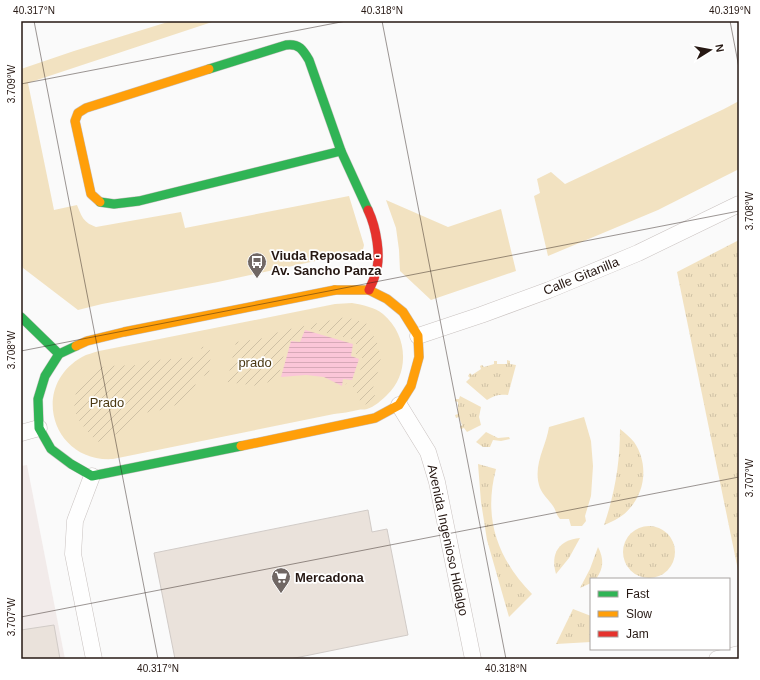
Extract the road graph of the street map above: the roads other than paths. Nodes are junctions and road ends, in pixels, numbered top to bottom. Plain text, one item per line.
1 (341, 151) junction
2 (739, 204) edge
3 (369, 290) junction
4 (21, 318) edge
5 (418, 336) junction
6 (59, 354) junction
7 (399, 405) junction
8 (39, 428) junction
9 (21, 433) edge
10 (92, 476) junction
11 (739, 654) edge
12 (94, 659) edge
13 (473, 659) edge
14 (719, 659) edge

1 - 1 street
1 - 3 street
2 - 5 street, Calle Gitanilla
3 - 5 street
3 - 6 street
4 - 6 street
5 - 7 street
6 - 8 street
7 - 10 street
7 - 13 street, Avenida Ingenioso Hidalgo
8 - 9 street
8 - 10 street
10 - 12 street
11 - 14 street

